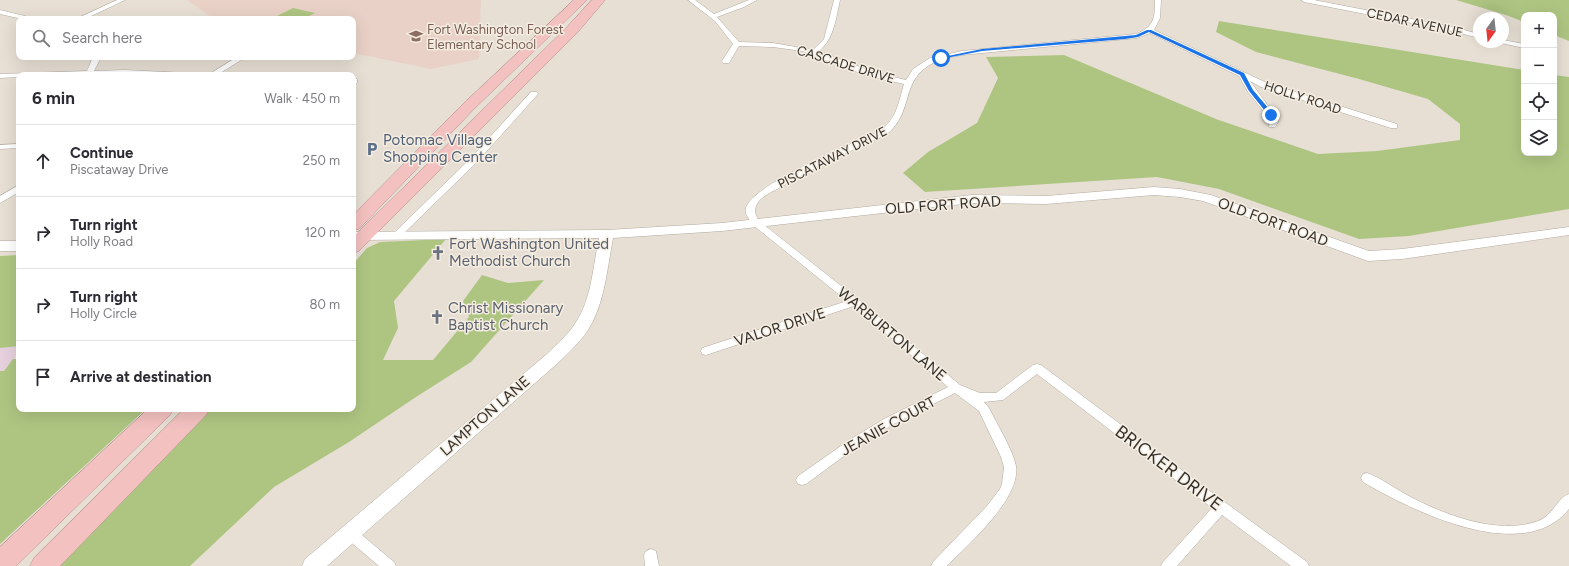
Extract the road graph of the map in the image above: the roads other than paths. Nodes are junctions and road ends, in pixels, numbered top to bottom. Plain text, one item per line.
1 (122, 0) edge
2 (581, 0) edge
3 (599, 0) edge
4 (692, 0) edge
5 (754, 0) edge
6 (837, 0) edge
7 (1158, 0) edge
8 (1304, 0) edge
9 (0, 12) edge
10 (18, 16) edge
11 (86, 16) edge
12 (713, 16) junction
13 (1149, 30) junction
14 (1473, 34) edge
15 (1509, 43) edge
16 (737, 44) junction
17 (1521, 45) edge
18 (814, 52) junction
19 (96, 60) edge
20 (237, 60) edge
21 (726, 61) dead end
22 (90, 72) edge
23 (217, 72) edge
24 (1242, 74) junction
25 (16, 75) edge
26 (0, 76) edge
27 (908, 83) junction
28 (534, 94) dead end
29 (1272, 125) dead end
30 (1394, 126) dead end
31 (16, 146) edge
32 (0, 147) edge
33 (16, 190) edge
34 (0, 200) edge
35 (756, 223) junction
36 (1569, 231) edge
37 (398, 234) junction
38 (606, 234) junction
39 (356, 236) edge
40 (0, 246) edge
41 (16, 246) edge
42 (855, 302) junction
43 (706, 351) dead end
44 (1037, 368) joint
45 (956, 388) junction
46 (159, 412) edge
47 (195, 412) edge
48 (1367, 478) dead end
49 (802, 480) dead end
50 (1569, 499) edge
51 (1221, 507) junction
52 (351, 534) junction
53 (0, 564) edge
54 (43, 566) edge
55 (312, 566) edge
56 (389, 566) edge
57 (938, 566) edge
58 (1168, 566) edge
59 (1302, 566) edge

1 - 11 street
2 - 39 highway
3 - 39 highway
4 - 12 street
5 - 12 street
6 - 18 street
7 - 13 street
8 - 14 street, CEDAR AVENUE
9 - 10 street
12 - 16 street
13 - 24 street, HOLLY ROAD
13 - 27 street, PISCATAWAY DRIVE
15 - 17 street
16 - 18 street, CASCADE DRIVE
16 - 21 street
18 - 27 street, CASCADE DRIVE
19 - 22 street
20 - 23 street
24 - 29 street
24 - 30 street, HOLLY ROAD
25 - 26 street
27 - 35 street, PISCATAWAY DRIVE
28 - 37 street
31 - 32 street
33 - 34 street
35 - 36 main road, OLD FORT ROAD
35 - 38 main road, OLD FORT ROAD
35 - 42 street, WARBURTON LANE
37 - 38 main road, OLD FORT ROAD
37 - 39 main road, OLD FORT ROAD
38 - 52 main road, LAMPTON LANE
40 - 41 main road
42 - 43 street, VALOR DRIVE
42 - 45 street, WARBURTON LANE
44 - 45 street, WARBURTON LANE
44 - 51 street, BRICKER DRIVE
45 - 49 street, JEANIE COURT
45 - 57 street
46 - 53 highway
47 - 54 highway
48 - 50 street
51 - 58 street
51 - 59 street, BRICKER DRIVE
52 - 55 main road, LAMPTON LANE
52 - 56 street

